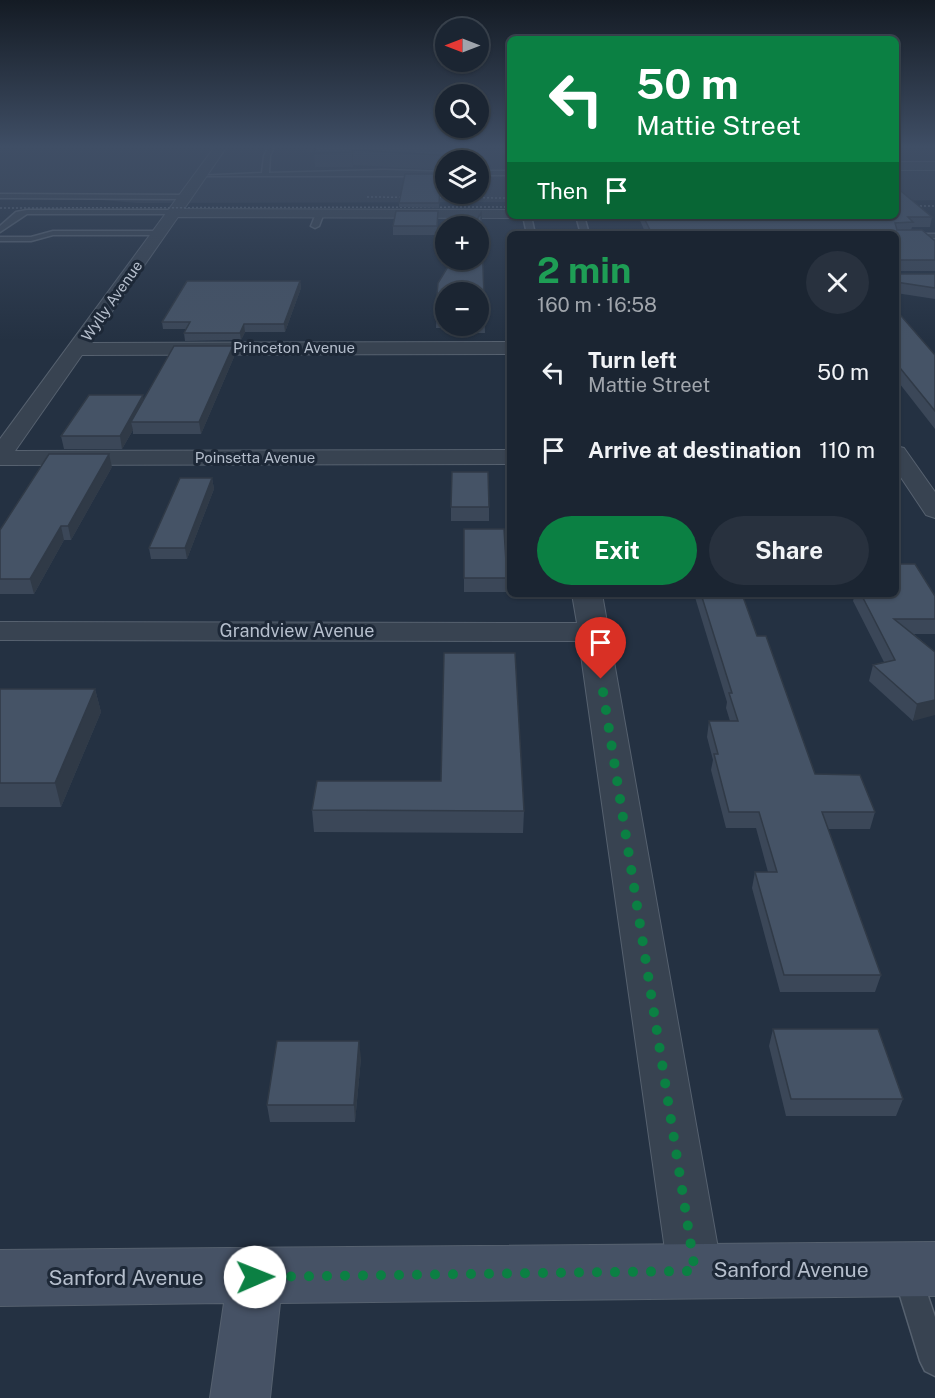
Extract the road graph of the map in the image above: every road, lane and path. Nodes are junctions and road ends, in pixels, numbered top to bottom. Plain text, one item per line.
1 (80, 210) edge
2 (176, 210) edge
3 (213, 210) edge
4 (507, 214) edge
5 (0, 230) edge
6 (160, 233) junction
7 (899, 236) edge
8 (935, 236) edge
9 (0, 239) edge
10 (507, 348) edge
11 (77, 349) junction
12 (0, 457) edge
13 (507, 457) edge
14 (899, 457) edge
15 (935, 510) edge
16 (590, 613) edge
17 (0, 631) edge
18 (920, 1269) edge
19 (695, 1271) junction
20 (255, 1277) junction
21 (0, 1278) edge
22 (935, 1361) edge
23 (240, 1398) edge

1 - 5 lane
2 - 6 street, Wylly Avenue
3 - 4 street
6 - 9 lane
6 - 11 street, Wylly Avenue
7 - 8 lane
10 - 11 street, Princeton Avenue
11 - 12 street, Wylly Avenue
12 - 13 street, Poinsetta Avenue
14 - 15 street
16 - 17 street, Grandview Avenue
16 - 19 street
18 - 19 main road, Sanford Avenue
18 - 22 lane
19 - 20 main road, Sanford Avenue
20 - 21 main road, Sanford Avenue
20 - 23 main road

